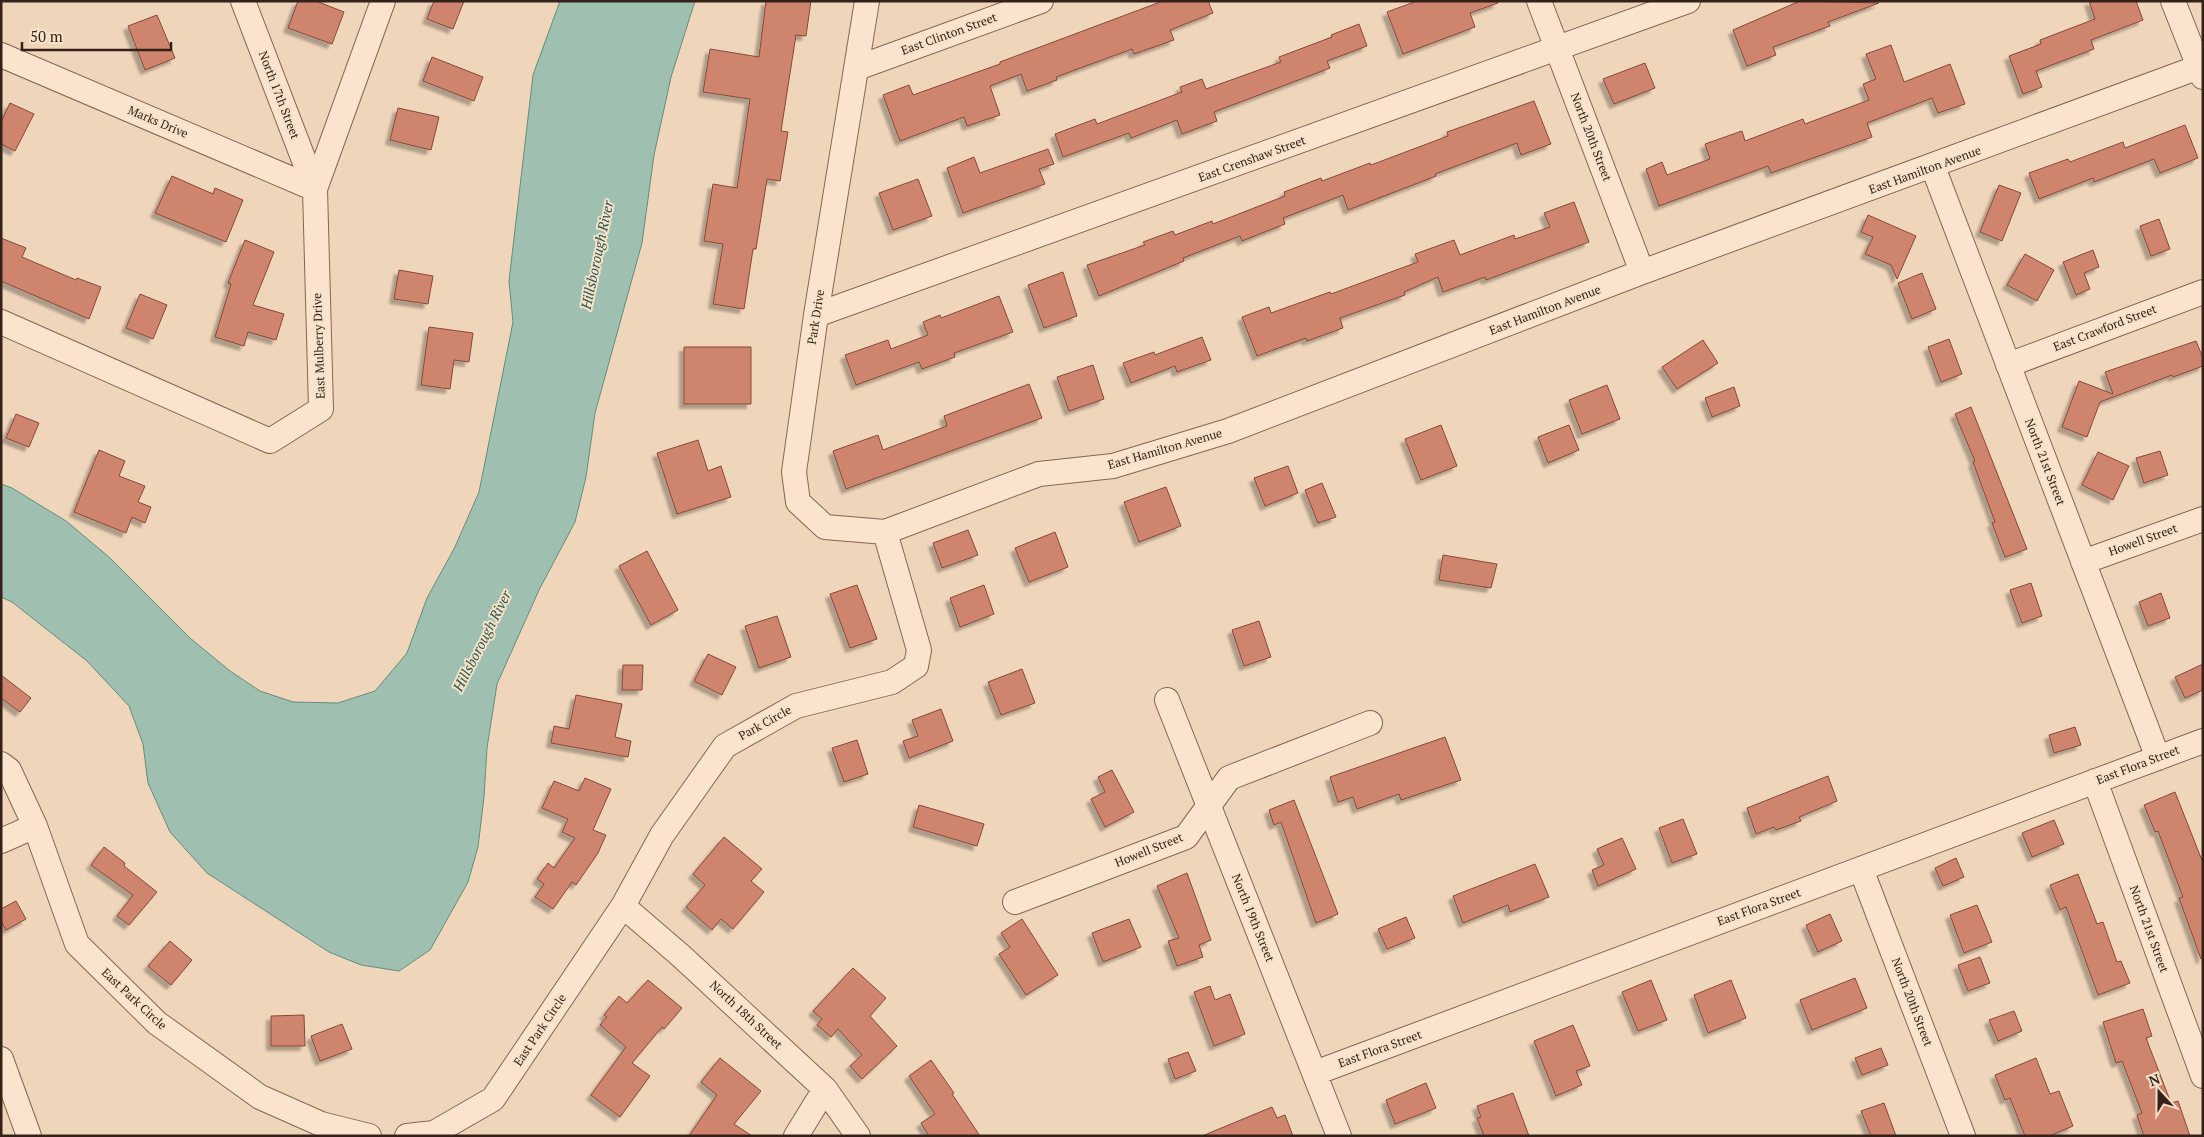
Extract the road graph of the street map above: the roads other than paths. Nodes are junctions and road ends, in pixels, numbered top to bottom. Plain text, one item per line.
1 (243, 1) edge
2 (383, 1) edge
3 (867, 1) edge
4 (1041, 1) edge
5 (1539, 1) edge
6 (1688, 1) edge
7 (2173, 1) edge
8 (1557, 49) junction
9 (1, 56) edge
10 (856, 68) junction
11 (2201, 72) edge
12 (1932, 167) junction
13 (315, 189) junction
14 (1642, 272) junction
15 (2203, 292) edge
16 (816, 315) junction
17 (1, 322) edge
18 (2008, 364) junction
19 (2203, 519) edge
20 (885, 532) junction
21 (2083, 562) junction
22 (1167, 700) dead end
23 (1370, 723) dead end
24 (2203, 741) edge
25 (2158, 758) junction
26 (1, 764) edge
27 (2095, 781) junction
28 (1208, 808) junction
29 (35, 826) junction
30 (1, 841) edge
31 (1861, 869) junction
32 (1016, 902) dead end
33 (623, 906) junction
34 (1, 1059) edge
35 (1315, 1073) junction
36 (2203, 1076) edge
37 (825, 1089) junction
38 (434, 1134) edge
39 (29, 1136) edge
40 (369, 1136) edge
41 (406, 1136) edge
42 (796, 1136) edge
43 (858, 1136) edge
44 (1339, 1136) edge
45 (1963, 1136) edge

1 - 13 street, North 17th Street
2 - 13 street, East Mulberry Drive
3 - 10 street, Park Drive
4 - 10 street, East Clinton Street
5 - 8 street, North 20th Street
6 - 8 street, East Crenshaw Street
7 - 11 street
8 - 14 street, North 20th Street
8 - 16 street, East Crenshaw Street
9 - 13 street, Marks Drive
10 - 16 street, Park Drive
11 - 12 street, East Hamilton Avenue
12 - 14 street, East Hamilton Avenue
12 - 18 street, North 21st Street
13 - 17 street, East Mulberry Drive
14 - 20 street, East Hamilton Avenue
15 - 18 street, East Crawford Street
16 - 20 street, Park Drive
18 - 21 street, North 21st Street
19 - 21 street, Howell Street
20 - 33 street, Park Circle
21 - 25 street, North 21st Street
22 - 28 street, North 19th Street
23 - 28 street, Howell Street
24 - 25 street, East Flora Street
25 - 27 street, East Flora Street
26 - 29 street, East Park Circle
27 - 31 street, East Flora Street
27 - 36 street, North 21st Street
28 - 32 street, Howell Street
28 - 35 street, North 19th Street
29 - 30 street
29 - 40 street, East Park Circle
31 - 35 street, East Flora Street
31 - 45 street, North 20th Street
33 - 37 street, North 18th Street
33 - 38 street, East Park Circle
34 - 39 street
35 - 44 street, North 19th Street
37 - 42 street
37 - 43 street, North 18th Street
38 - 41 street, East Park Circle

